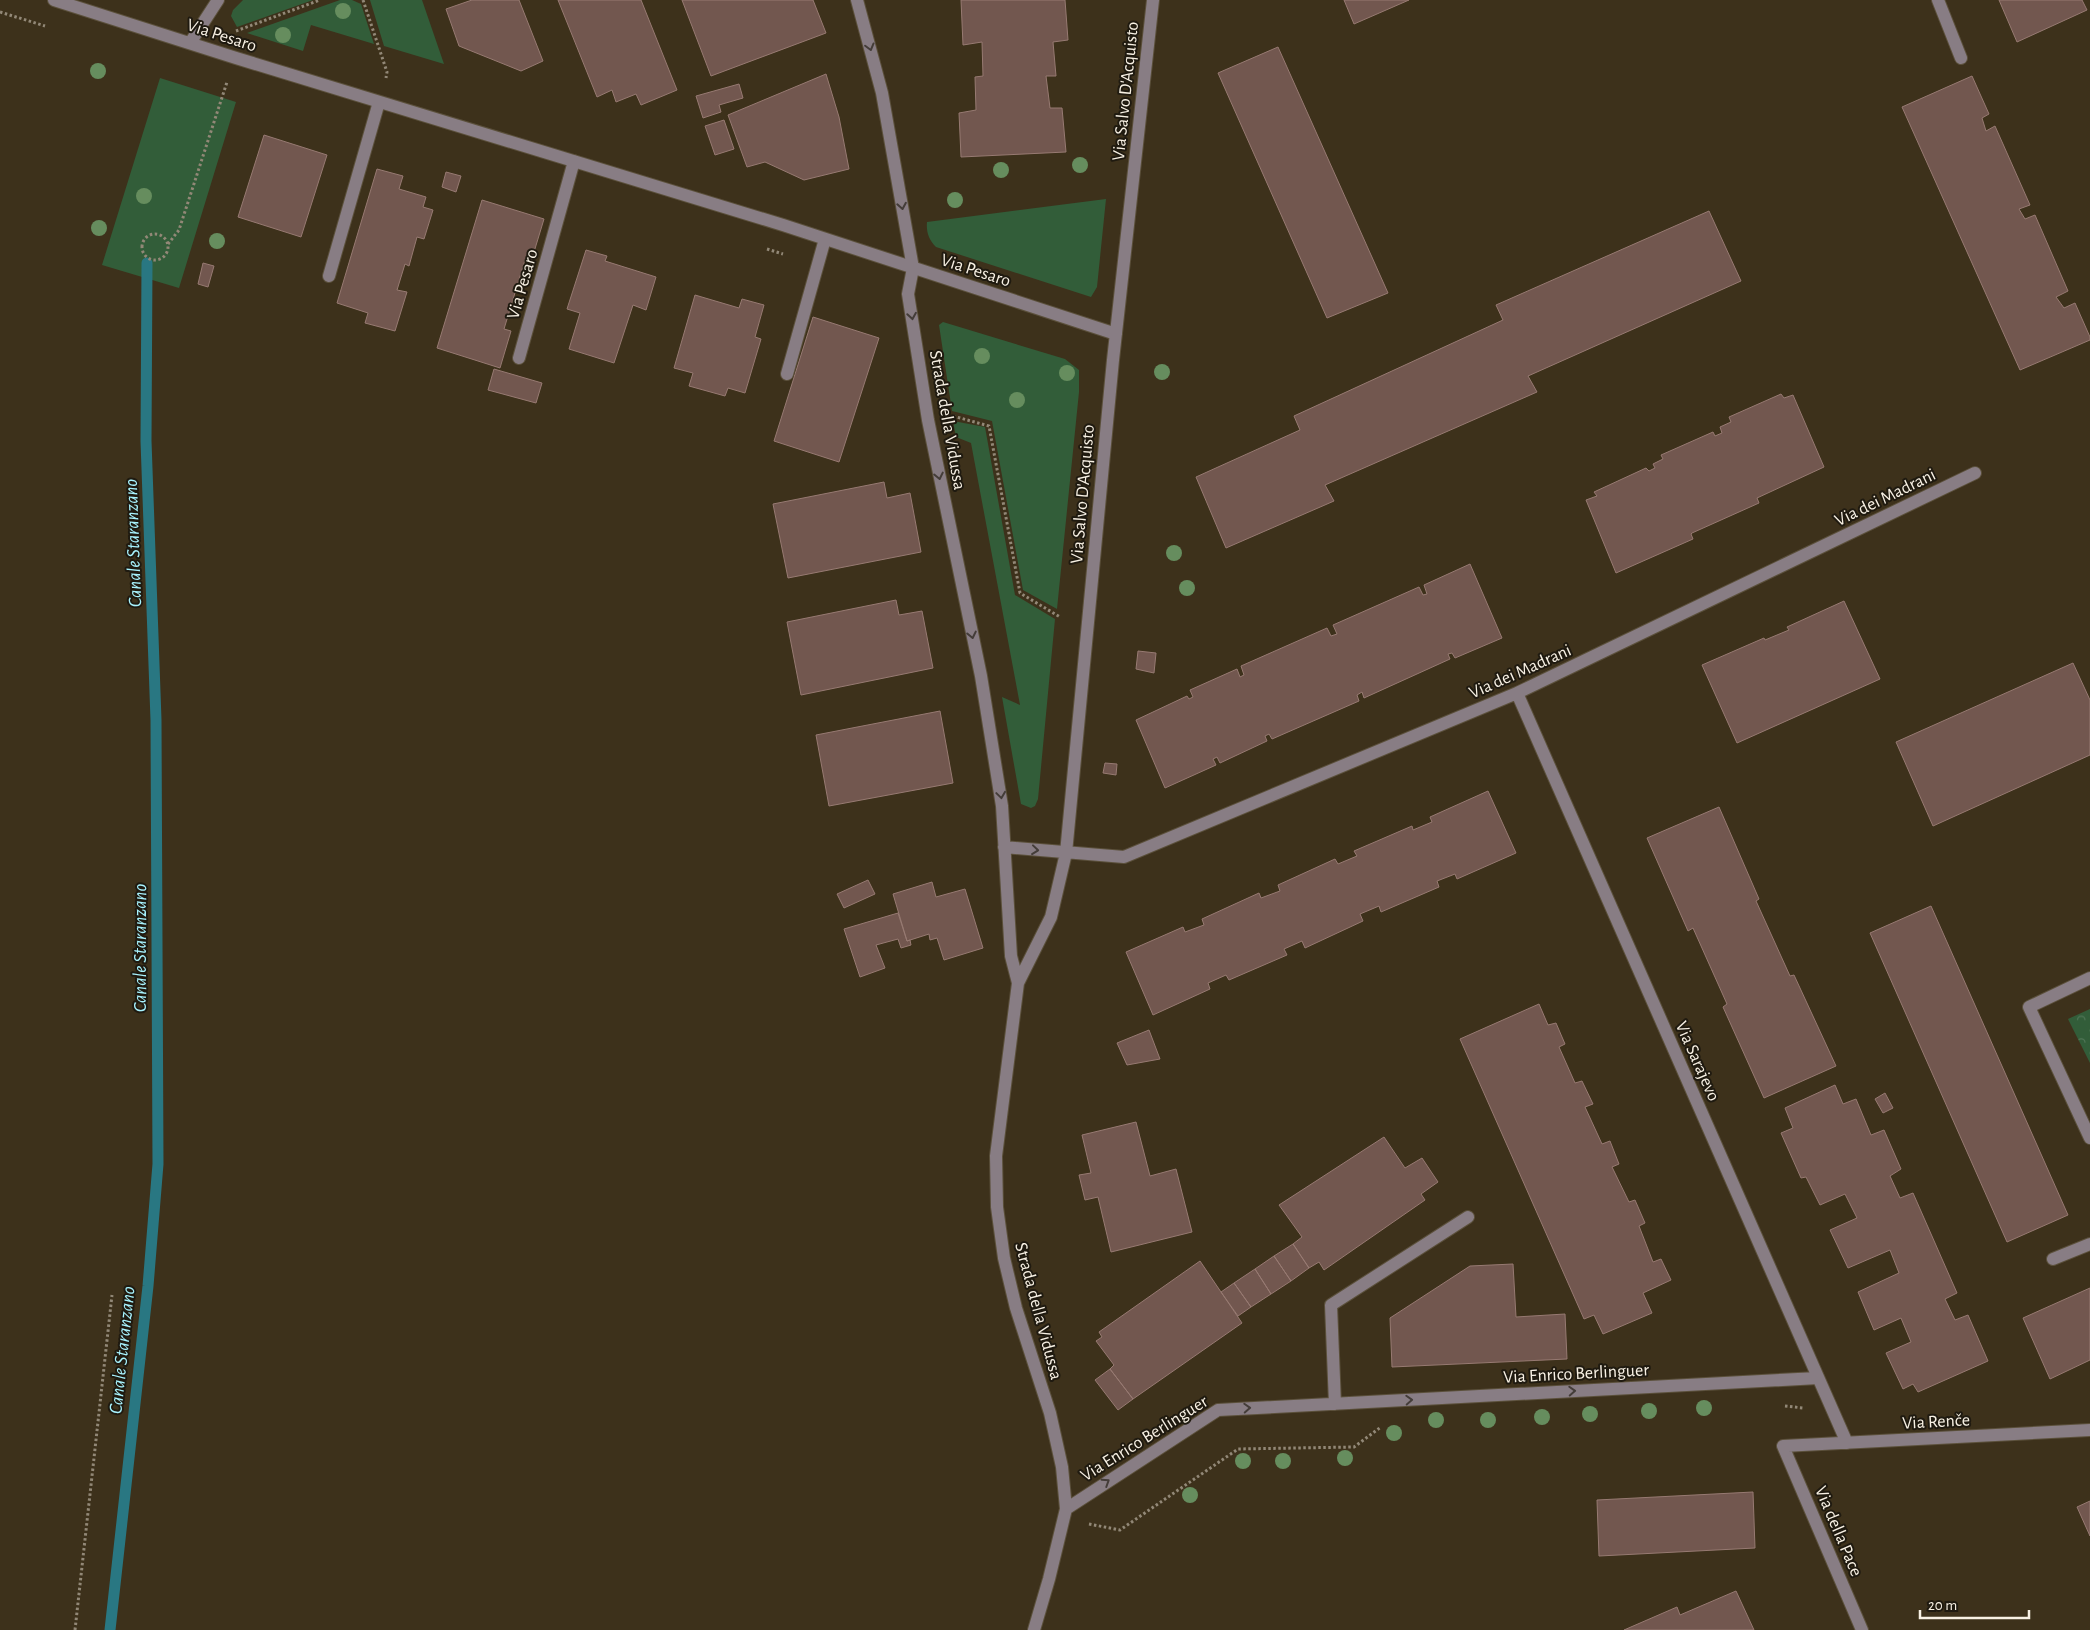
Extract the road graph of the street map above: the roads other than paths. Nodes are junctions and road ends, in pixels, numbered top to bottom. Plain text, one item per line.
1 (54, 0) edge
2 (218, 0) edge
3 (857, 0) edge
4 (1153, 0) edge
5 (1938, 0) edge
6 (190, 43) junction
7 (1961, 58) dead end
8 (379, 102) junction
9 (574, 162) junction
10 (825, 239) junction
11 (912, 268) junction
12 (329, 276) dead end
13 (1116, 334) junction
14 (518, 358) dead end
15 (787, 374) dead end
16 (1975, 473) dead end
17 (1517, 693) junction
18 (1004, 847) junction
19 (1066, 854) junction
20 (2090, 978) edge
21 (1018, 983) junction
22 (2090, 1138) edge
23 (1468, 1217) dead end
24 (2090, 1244) edge
25 (2053, 1259) dead end
26 (1818, 1378) junction
27 (1334, 1404) junction
28 (2090, 1430) edge
29 (1847, 1443) junction
30 (1783, 1446) joint
31 (1064, 1514) junction
32 (1034, 1630) edge
33 (1862, 1630) edge

1 - 6 street, Via Pesaro
2 - 6 street
3 -> 11 street, Strada della Vidussa
4 - 13 street, Via Salvo D'Acquisto
5 - 7 street
6 - 8 street, Via Pesaro
8 - 9 street, Via Pesaro
8 - 12 street
9 - 10 street, Via Pesaro
9 - 14 street, Via Pesaro
10 - 11 street, Via Pesaro
10 - 15 street
11 - 13 street, Via Pesaro
11 -> 18 street, Strada della Vidussa
13 - 19 street, Via Salvo D'Acquisto
16 - 17 street, Via dei Madrani
17 - 19 street, Via dei Madrani
17 - 26 street, Via Sarajevo
18 -> 19 street
18 - 21 street, Strada della Vidussa
19 - 21 street, Via Salvo D'Acquisto
20 - 22 street
21 - 31 street, Strada della Vidussa
23 - 27 street
24 - 25 street
27 -> 26 street, Via Enrico Berlinguer
26 - 29 street, Via Sarajevo
31 -> 27 street, Via Enrico Berlinguer
28 - 29 street, Via Renče
29 - 30 street, Via Renče
30 - 33 street, Via della Pace
31 - 32 street, Strada della Vidussa

